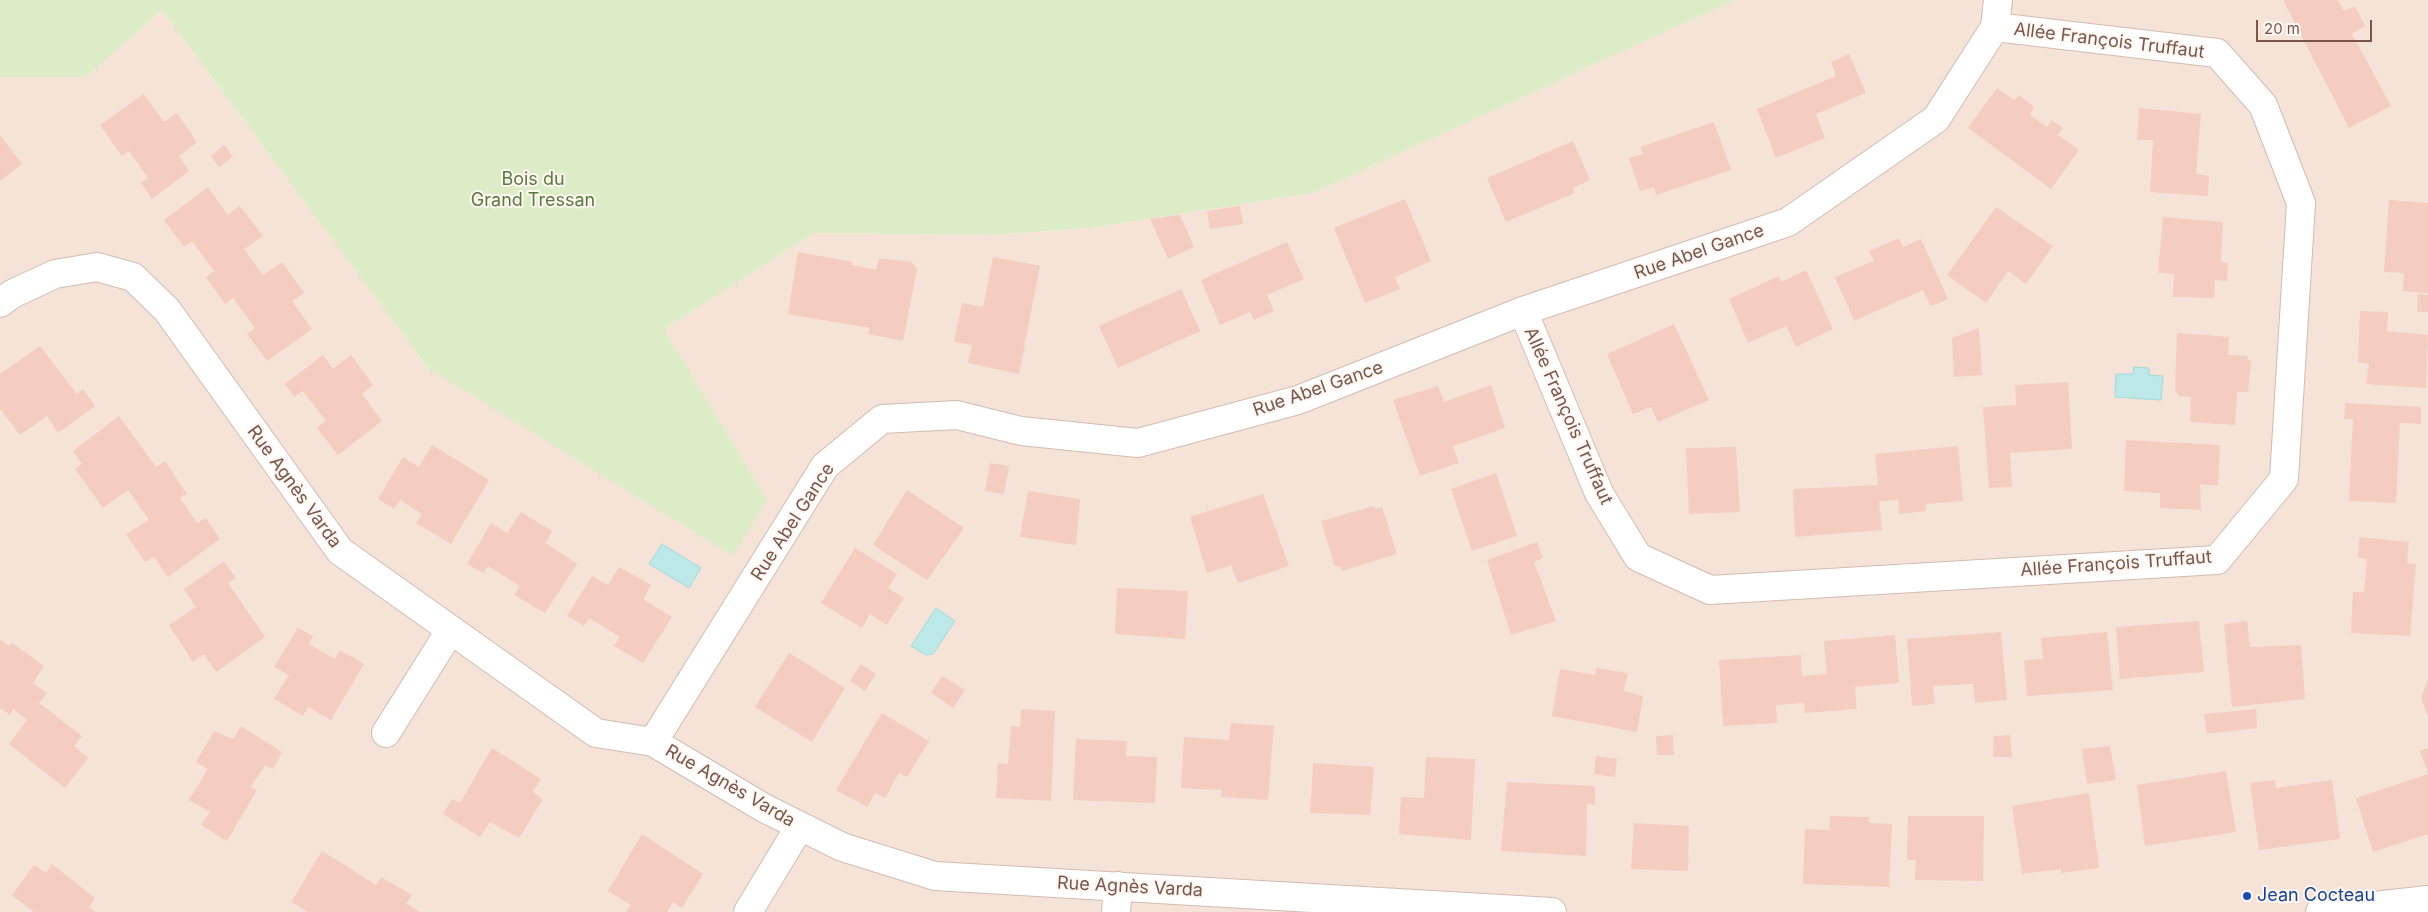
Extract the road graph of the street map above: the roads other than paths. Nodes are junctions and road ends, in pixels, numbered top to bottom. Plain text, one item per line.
1 (1998, 0) edge
2 (1996, 27) junction
3 (0, 303) edge
4 (1522, 311) junction
5 (450, 630) junction
6 (386, 734) dead end
7 (653, 742) junction
8 (800, 826) junction
9 (1117, 899) edge
10 (2428, 900) edge
11 (1454, 909) edge
12 (748, 912) edge
13 (1552, 912) edge
14 (2320, 912) edge

1 - 2 street, Rue Abel Gance
2 - 4 street, Rue Abel Gance
2 - 4 street, Allée François Truffaut
3 - 5 street, Rue Agnès Varda
4 - 7 street, Rue Abel Gance
5 - 6 street
5 - 7 street, Rue Agnès Varda
7 - 8 street, Rue Agnès Varda
8 - 9 street, Rue Agnès Varda
8 - 12 street
9 - 11 street, Rue Agnès Varda
10 - 14 street
11 - 13 street, Rue Agnès Varda

